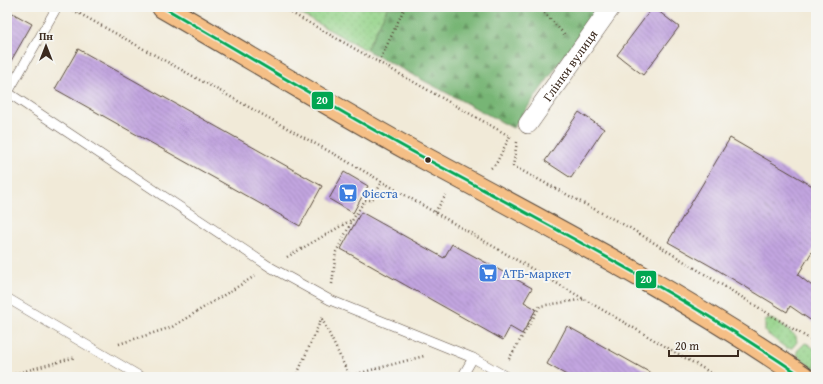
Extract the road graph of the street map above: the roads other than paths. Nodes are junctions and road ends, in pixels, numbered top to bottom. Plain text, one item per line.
1 (57, 7) edge
2 (163, 7) edge
3 (611, 7) edge
4 (8, 93) edge
5 (528, 124) dead end
6 (7, 298) edge
7 (473, 358) junction
8 (504, 375) edge
9 (141, 377) edge
10 (462, 377) edge
11 (803, 377) edge

1 - 4 lane
2 - 11 main road
3 - 5 street, Глінки вулиця
4 - 7 lane
6 - 9 lane
7 - 8 lane
7 - 10 lane

